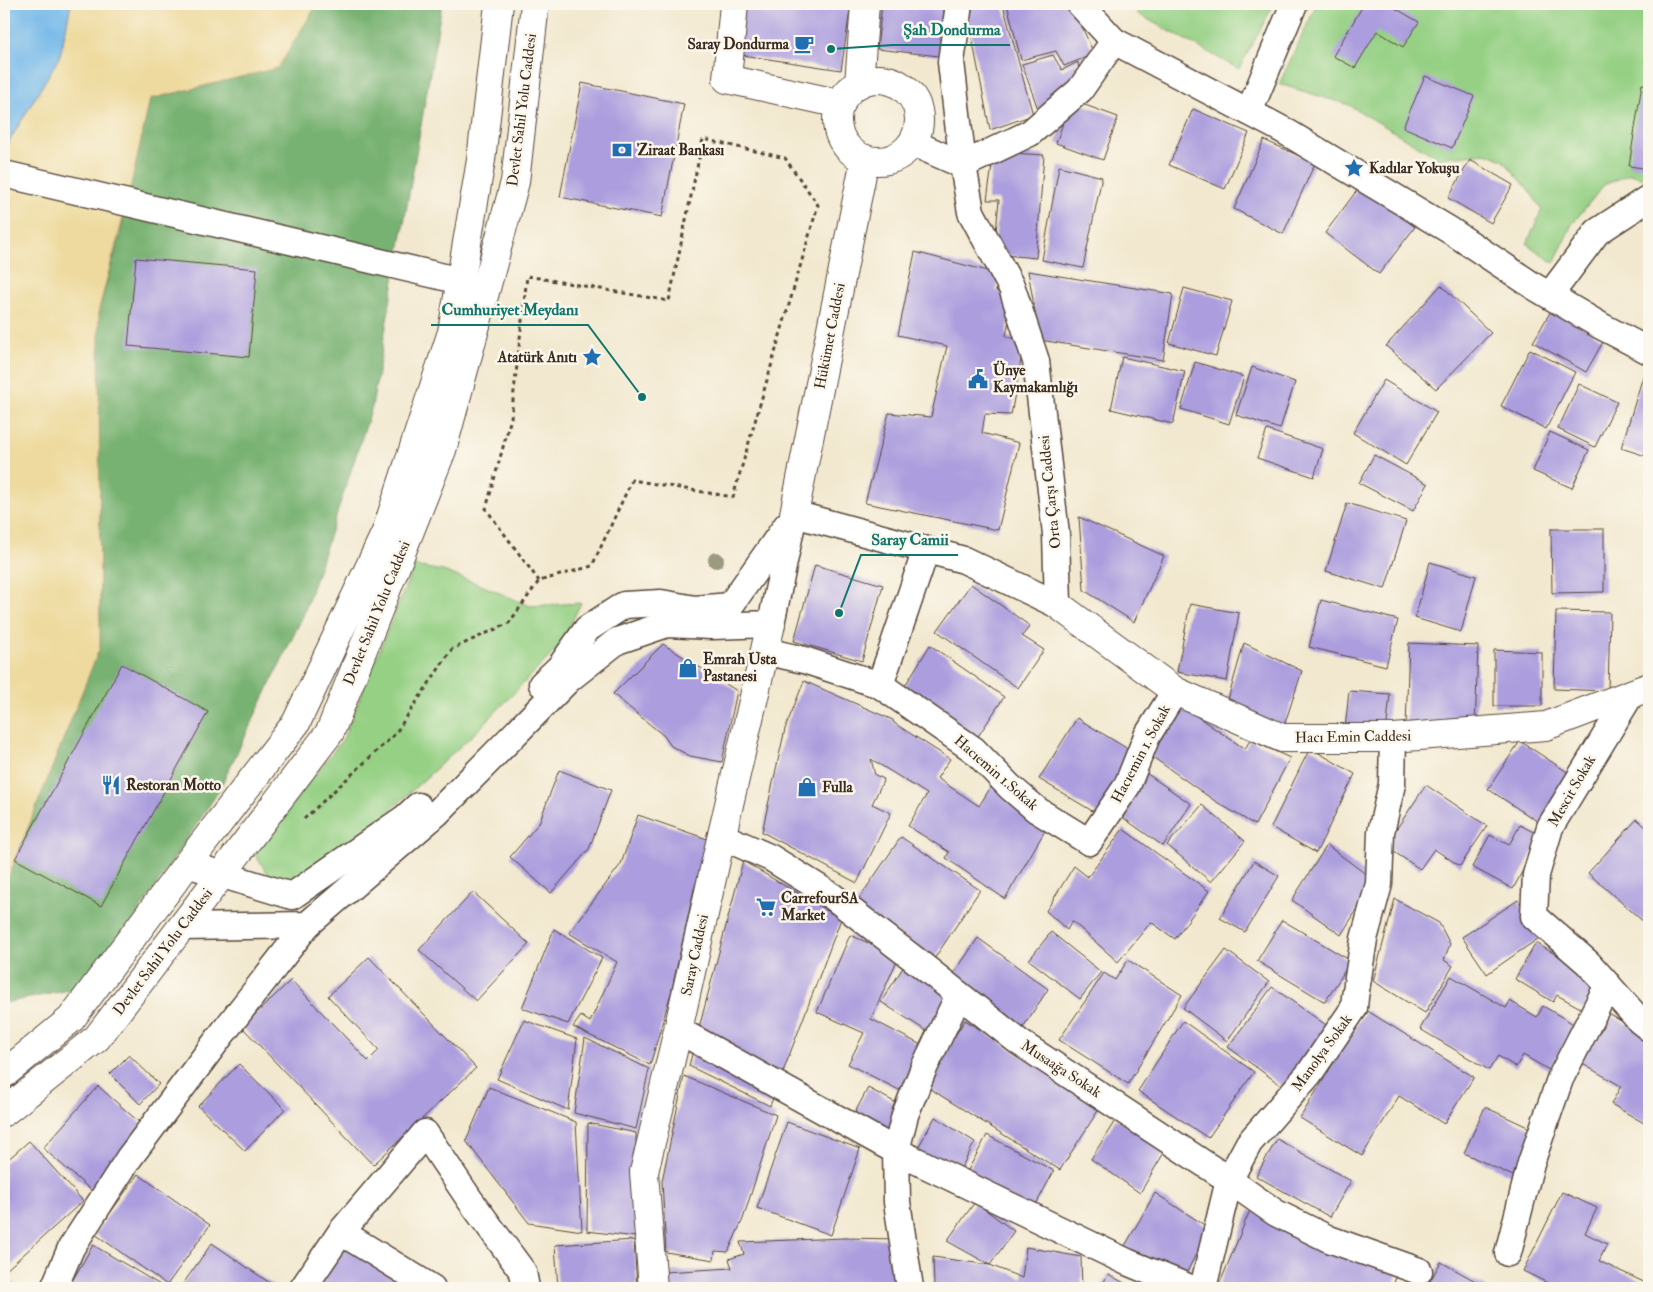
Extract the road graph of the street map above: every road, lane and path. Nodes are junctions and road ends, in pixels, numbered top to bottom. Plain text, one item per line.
1 (499, 4) edge
2 (535, 4) edge
3 (734, 4) edge
4 (865, 4) edge
5 (959, 4) edge
6 (1080, 4) edge
7 (1294, 4) edge
8 (1114, 41) junction
9 (850, 94) junction
10 (1249, 112) junction
11 (913, 143) junction
12 (865, 159) junction
13 (963, 165) junction
14 (4, 174) edge
15 (1649, 198) edge
16 (461, 280) junction
17 (1550, 296) junction
18 (1649, 351) edge
19 (794, 514) junction
20 (926, 550) junction
21 (539, 581) junction
22 (1058, 605) junction
23 (771, 624) junction
24 (764, 650) junction
25 (880, 685) junction
26 (1640, 690) edge
27 (1175, 692) junction
28 (1394, 738) junction
29 (299, 825) dead end
30 (722, 836) junction
31 (1089, 842) joint
32 (243, 847) junction
33 (187, 864) junction
34 (222, 875) junction
35 (256, 885) junction
36 (307, 925) junction
37 (182, 927) junction
38 (1608, 985) junction
39 (959, 995) junction
40 (1649, 1028) edge
41 (678, 1030) junction
42 (4, 1074) edge
43 (4, 1112) edge
44 (896, 1150) junction
45 (1229, 1180) junction
46 (341, 1232) junction
47 (1508, 1253) dead end
48 (1419, 1271) dead end
49 (54, 1288) edge
50 (303, 1288) edge
51 (432, 1288) edge
52 (526, 1288) edge
53 (653, 1288) edge
54 (910, 1288) edge
55 (1190, 1288) edge
56 (1203, 1288) edge

1 - 16 main road, Devlet Sahil Yolu Caddesi
2 - 32 main road, Devlet Sahil Yolu Caddesi
3 - 9 main road
4 - 9 main road
5 - 13 street, Orta Çarşı Caddesi
6 - 8 street
7 - 10 street
8 - 10 street
8 - 13 street
9 - 11 main road
9 - 12 main road
10 - 17 street
11 - 12 main road
11 - 13 street
12 - 19 main road, Hükümet Caddesi
13 - 22 street, Orta Çarşı Caddesi
14 - 16 street
15 - 17 street
16 - 33 main road, Devlet Sahil Yolu Caddesi
17 - 18 street
19 - 20 street
19 - 23 street
19 - 35 street
20 - 22 street
20 - 25 street
21 - 21 path
21 - 29 path
22 - 27 main road, Hacı Emin Caddesi
23 - 24 main road, Saray Caddesi
23 - 36 street
24 - 25 street, Hacıemin 1.Sokak
24 - 30 main road, Saray Caddesi
25 - 31 street, Hacıemin 1.Sokak
26 - 28 main road, Hacı Emin Caddesi
26 - 38 street, Mescit Sokak
27 - 28 main road, Hacı Emin Caddesi
27 - 31 street, Hacıemin 1. Sokak
28 - 45 street, Manolya Sokak
30 - 39 street, Musaağa Sokak
30 - 41 main road, Saray Caddesi
32 - 34 main road, Devlet Sahil Yolu Caddesi
32 - 35 street
33 - 34 street
33 - 42 main road, Devlet Sahil Yolu Caddesi
34 - 35 street
34 - 37 main road, Devlet Sahil Yolu Caddesi
36 - 37 street
36 - 49 street
37 - 43 main road, Devlet Sahil Yolu Caddesi
38 - 40 street, Mescit Sokak
38 - 47 street
39 - 44 street
39 - 45 street, Musaağa Sokak
41 - 44 street
41 - 53 main road, Saray Caddesi
44 - 54 street
44 - 55 street
45 - 48 street, Musaağa Sokak
45 - 56 street, Manolya Sokak
46 - 50 street
46 - 51 street
46 - 52 street

